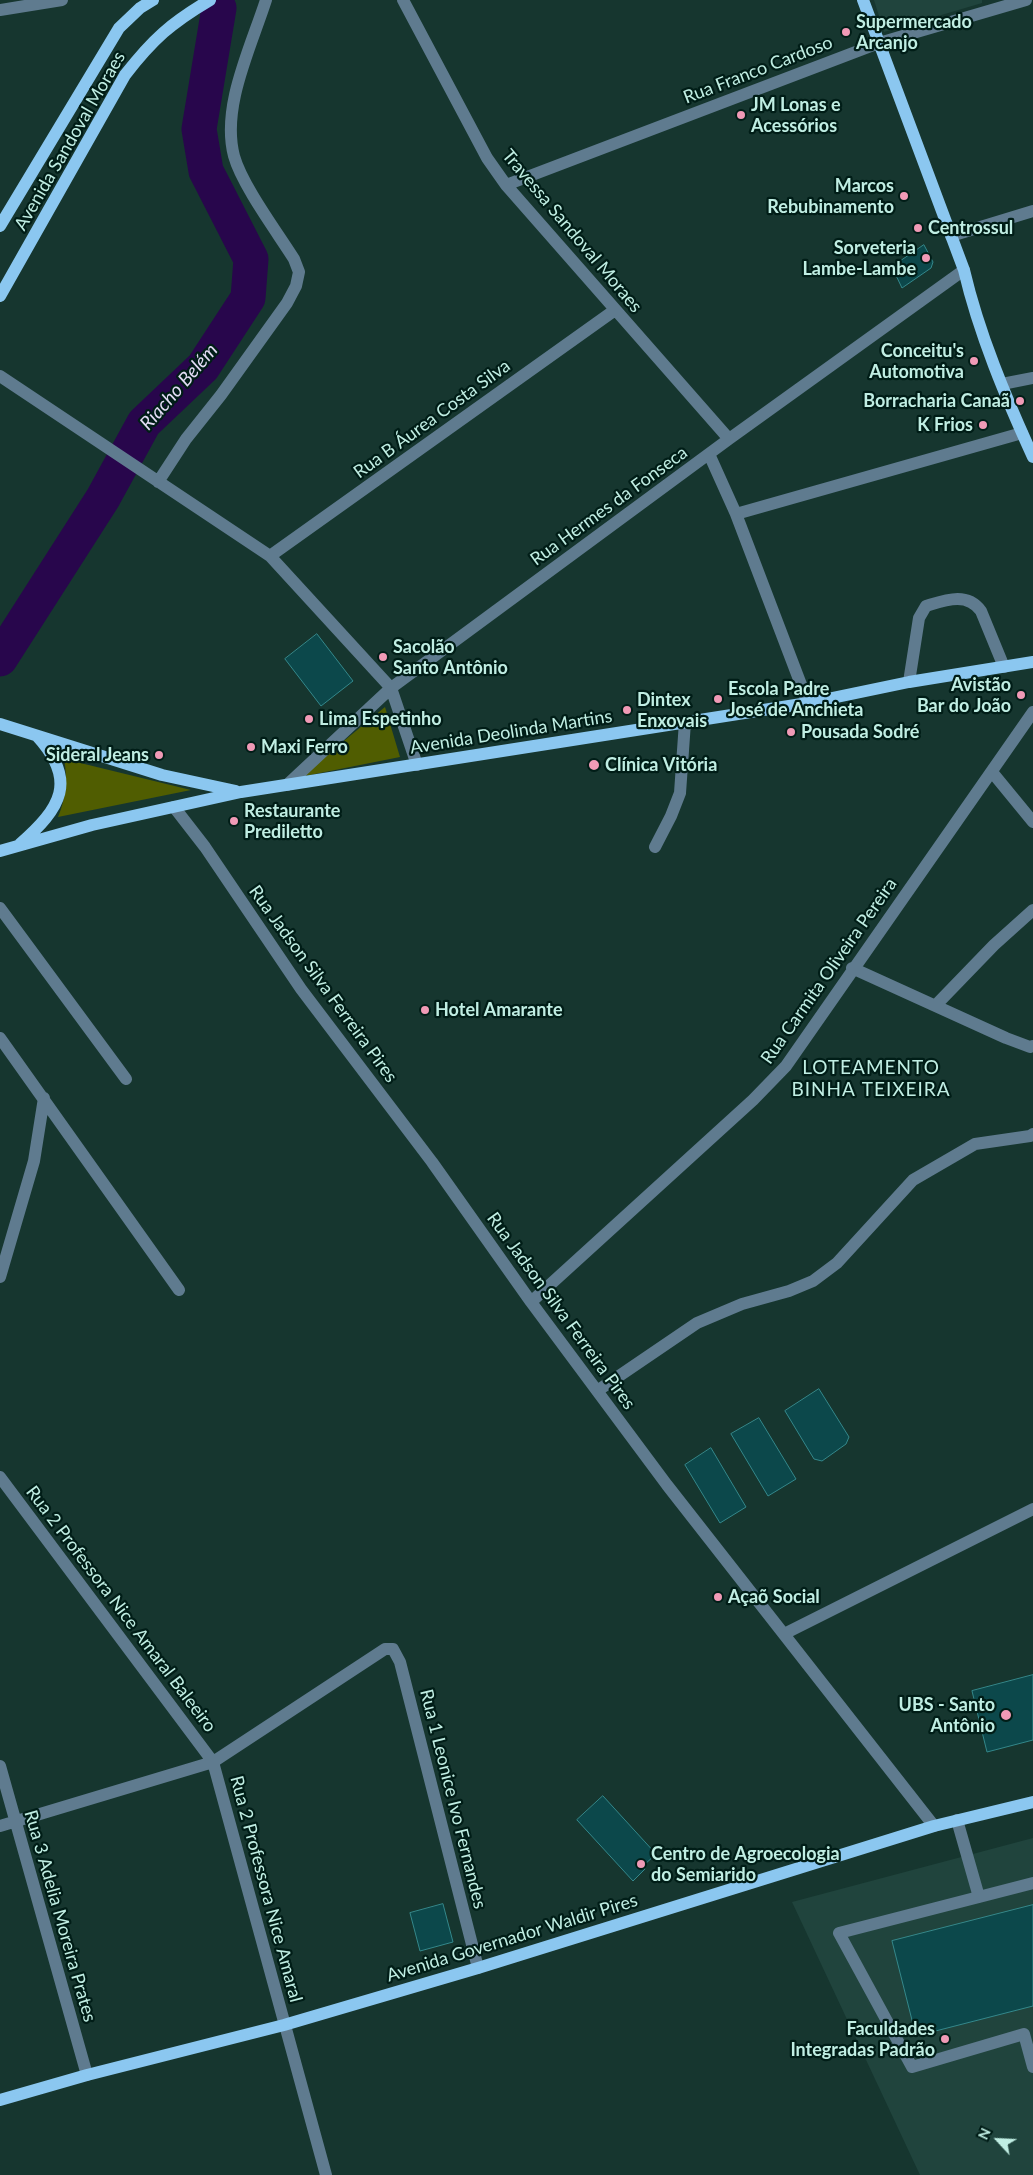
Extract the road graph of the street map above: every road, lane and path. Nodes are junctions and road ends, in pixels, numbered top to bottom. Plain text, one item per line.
1 (62, 0) edge
2 (154, 0) edge
3 (210, 0) edge
4 (266, 0) edge
5 (403, 0) edge
6 (863, 0) edge
7 (1026, 0) edge
8 (0, 10) edge
9 (879, 43) junction
10 (506, 185) junction
11 (1033, 211) edge
12 (0, 226) edge
13 (951, 236) junction
14 (964, 270) junction
15 (0, 296) edge
16 (615, 310) junction
17 (0, 376) edge
18 (1033, 378) edge
19 (1002, 384) junction
20 (1022, 433) junction
21 (729, 439) junction
22 (709, 454) junction
23 (1033, 457) edge
24 (158, 482) junction
25 (736, 514) junction
26 (270, 556) junction
27 (1032, 663) edge
28 (1004, 667) junction
29 (909, 682) junction
30 (391, 688) junction
31 (808, 703) junction
32 (1033, 712) edge
33 (685, 722) junction
34 (0, 724) edge
35 (36, 734) junction
36 (417, 765) junction
37 (992, 772) junction
38 (287, 785) junction
39 (241, 792) junction
40 (174, 808) junction
41 (1033, 822) edge
42 (18, 846) junction
43 (655, 848) dead end
44 (0, 851) edge
45 (0, 908) edge
46 (1033, 910) edge
47 (852, 968) junction
48 (936, 1005) junction
49 (0, 1038) edge
50 (1032, 1047) edge
51 (126, 1079) dead end
52 (44, 1098) junction
53 (1033, 1134) edge
54 (0, 1277) edge
55 (179, 1290) dead end
56 (532, 1302) junction
57 (597, 1390) junction
58 (0, 1477) edge
59 (1033, 1509) edge
60 (784, 1634) junction
61 (213, 1762) junction
62 (0, 1766) edge
63 (1033, 1802) edge
64 (957, 1820) junction
65 (16, 1822) junction
66 (0, 1826) edge
67 (934, 1826) junction
68 (1033, 1883) edge
69 (979, 1897) junction
70 (478, 1968) junction
71 (284, 2025) junction
72 (1033, 2067) edge
73 (86, 2075) junction
74 (0, 2100) edge
75 (326, 2175) edge

1 - 8 street
2 - 12 main road, Avenida Sandoval Moraes
3 - 15 main road, Avenida Sandoval Moraes
4 - 24 street
5 - 10 street, Travessa Sandoval Moraes
6 - 9 main road
7 - 9 street, Rua Franco Cardoso
9 - 10 street, Rua Franco Cardoso
9 - 13 main road
10 - 16 street, Travessa Sandoval Moraes
11 - 13 street
13 - 14 main road
14 - 19 main road
14 - 21 street, Rua Hermes da Fonseca
16 - 21 street, Travessa Sandoval Moraes
16 - 26 street, Rua B Áurea Costa Silva
17 - 24 street
18 - 19 street
19 - 20 main road
20 - 23 main road
20 - 25 street
21 - 22 street, Rua Hermes da Fonseca
22 - 25 street
22 - 30 street, Rua Hermes da Fonseca
24 - 26 street
25 - 31 street
26 - 30 street
27 - 28 main road, Avenida Deolinda Martins
28 - 29 main road, Avenida Deolinda Martins
28 - 29 street
29 - 31 main road, Avenida Deolinda Martins
30 - 36 street
30 - 38 street, Rua Hermes da Fonseca
31 - 33 main road, Avenida Deolinda Martins
32 - 37 street, Rua Carmita Oliveira Pereira
33 - 36 main road, Avenida Deolinda Martins
33 - 43 street
34 - 35 main road
35 - 39 main road
35 - 42 main road
36 - 38 main road, Avenida Deolinda Martins
37 - 41 street
37 - 47 street, Rua Carmita Oliveira Pereira
38 - 39 main road, Avenida Deolinda Martins
39 - 40 main road, Avenida Deolinda Martins
40 - 42 main road, Avenida Deolinda Martins
40 - 56 street, Rua Jadson Silva Ferreira Pires
42 - 44 main road, Avenida Deolinda Martins
45 - 51 street
46 - 48 street
47 - 48 street
47 - 56 street, Rua Carmita Oliveira Pereira
48 - 50 street
49 - 52 street
52 - 54 street
52 - 55 street
53 - 57 street
56 - 57 street, Rua Jadson Silva Ferreira Pires
57 - 60 street, Rua Jadson Silva Ferreira Pires
58 - 61 street, Rua 2 Professora Nice Amaral Baleeiro
59 - 60 street
60 - 67 street, Rua Jadson Silva Ferreira Pires
61 - 65 street
61 - 70 street, Rua 1 Leonice Ivo Fernandes
61 - 71 street, Rua 2 Professora Nice Amaral
62 - 65 street, Rua 3 Adelia Moreira Prates
63 - 64 main road, Avenida Governador Waldir Pires
64 - 67 main road, Avenida Governador Waldir Pires
64 - 69 street
65 - 66 street
65 - 73 street, Rua 3 Adelia Moreira Prates
67 - 70 main road, Avenida Governador Waldir Pires
68 - 69 street
69 - 72 street
70 - 71 main road, Avenida Governador Waldir Pires
71 - 73 main road, Avenida Governador Waldir Pires
71 - 75 street, Rua 2 Professora Nice Amaral
73 - 74 main road, Avenida Governador Waldir Pires

